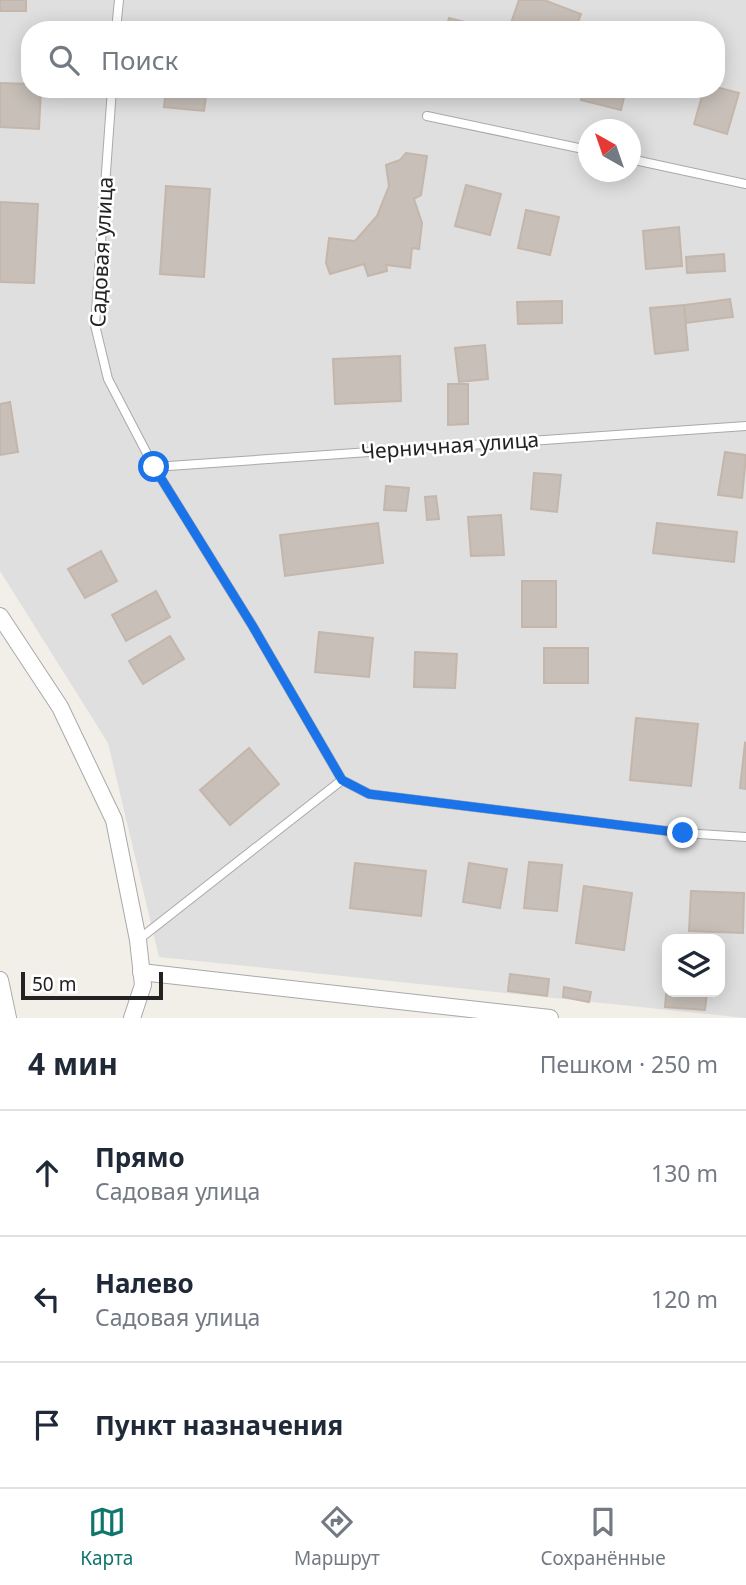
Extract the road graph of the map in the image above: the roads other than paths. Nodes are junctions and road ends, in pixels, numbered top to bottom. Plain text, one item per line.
1 (119, 0) edge
2 (117, 21) edge
3 (111, 98) edge
4 (427, 116) dead end
5 (578, 148) edge
6 (641, 161) edge
7 (746, 184) edge
8 (746, 426) edge
9 (154, 467) junction
10 (0, 616) edge
11 (342, 780) junction
12 (746, 837) edge
13 (138, 940) junction
14 (141, 972) junction
15 (0, 980) edge
16 (8, 1018) edge
17 (132, 1018) edge
18 (550, 1018) edge

1 - 2 lane
3 - 9 lane, Садовая улица
4 - 5 lane
6 - 7 lane
8 - 9 lane, Черничная улица
9 - 11 lane, Садовая улица
10 - 13 street
11 - 12 lane
11 - 13 lane
13 - 14 street
14 - 17 street
14 - 18 street
15 - 16 street

